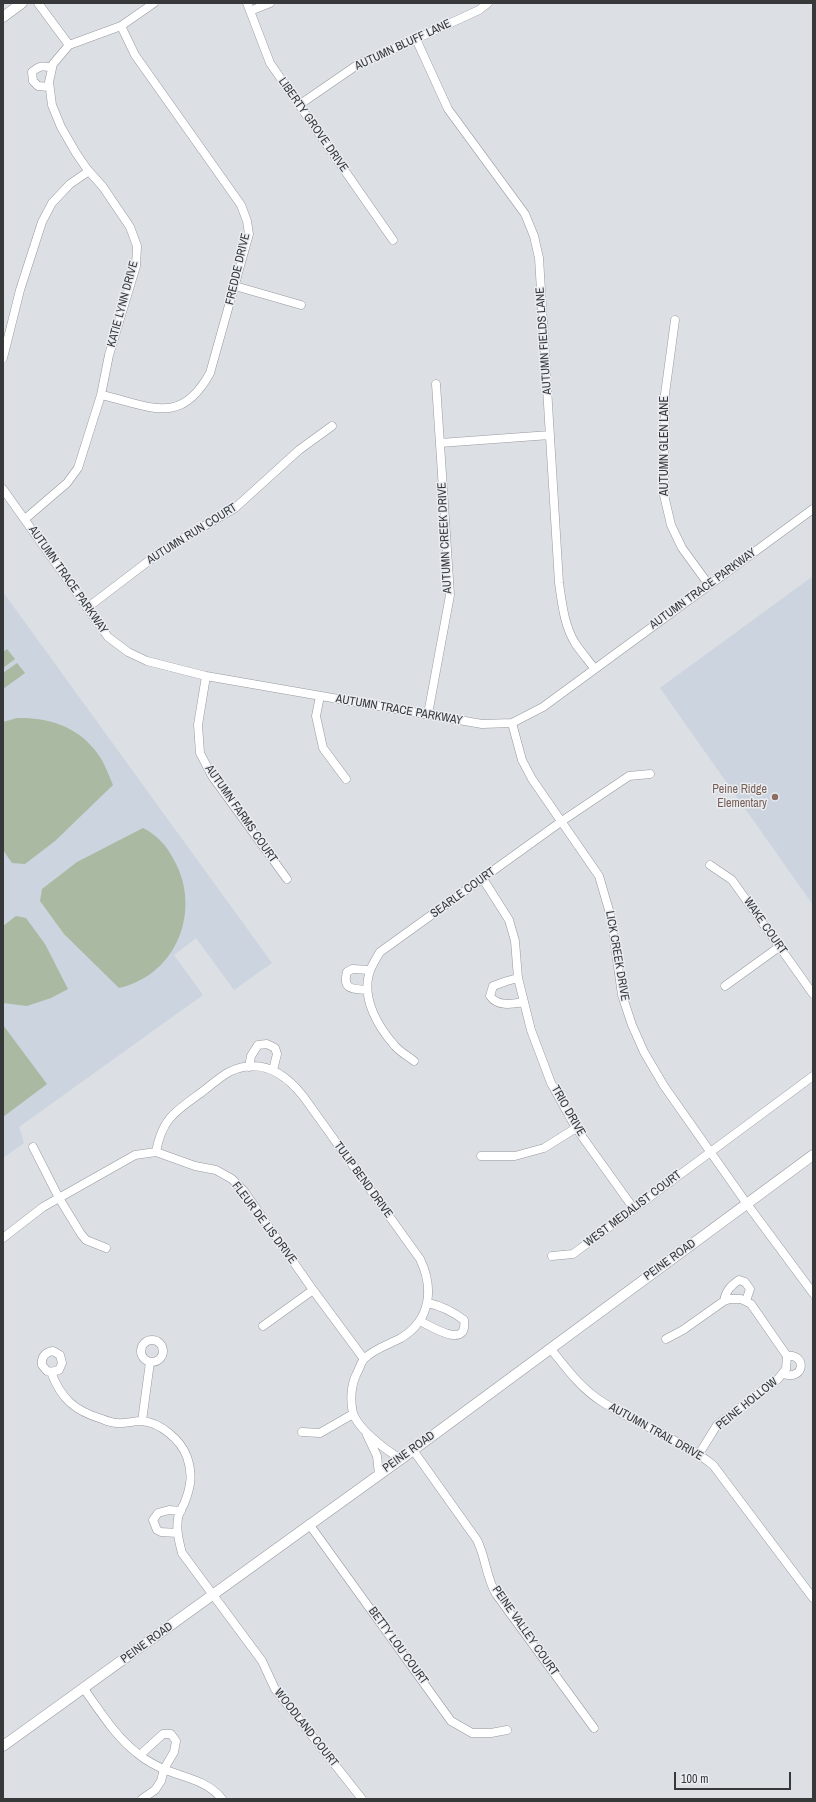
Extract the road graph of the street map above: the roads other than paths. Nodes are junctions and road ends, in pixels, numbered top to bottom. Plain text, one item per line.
1 (22, 3) edge
2 (38, 3) edge
3 (154, 3) edge
4 (247, 3) edge
5 (270, 3) edge
6 (488, 3) edge
7 (250, 11) junction
8 (3, 17) edge
9 (121, 26) junction
10 (416, 40) junction
11 (69, 45) junction
12 (52, 68) junction
13 (49, 87) junction
14 (299, 105) junction
15 (89, 171) junction
16 (393, 240) dead end
17 (235, 286) junction
18 (301, 305) dead end
19 (675, 320) dead end
20 (3, 358) edge
21 (436, 384) dead end
22 (102, 394) junction
23 (332, 426) dead end
24 (550, 435) junction
25 (440, 443) junction
26 (3, 489) edge
27 (813, 509) edge
28 (25, 519) junction
29 (709, 585) junction
30 (86, 608) junction
31 (594, 668) junction
32 (206, 676) junction
33 (320, 696) junction
34 (428, 714) junction
35 (512, 723) junction
36 (650, 774) dead end
37 (346, 779) dead end
38 (562, 821) junction
39 (710, 865) dead end
40 (287, 879) dead end
41 (483, 879) junction
42 (779, 947) junction
43 (370, 970) junction
44 (518, 978) junction
45 (725, 986) dead end
46 (367, 990) junction
47 (813, 994) edge
48 (524, 1002) junction
49 (414, 1061) dead end
50 (249, 1066) junction
51 (273, 1070) junction
52 (813, 1076) edge
53 (576, 1128) junction
54 (33, 1147) dead end
55 (156, 1152) junction
56 (710, 1152) junction
57 (813, 1155) edge
58 (481, 1156) dead end
59 (59, 1198) junction
60 (747, 1204) junction
61 (634, 1209) junction
62 (3, 1238) edge
63 (106, 1248) dead end
64 (552, 1256) dead end
65 (313, 1290) junction
66 (813, 1293) edge
67 (724, 1301) junction
68 (746, 1301) junction
69 (428, 1303) junction
70 (420, 1321) junction
71 (263, 1326) dead end
72 (666, 1338) dead end
73 (550, 1348) junction
74 (787, 1356) junction
75 (364, 1359) junction
76 (150, 1362) dead end
77 (51, 1372) dead end
78 (783, 1374) junction
79 (353, 1414) junction
80 (142, 1421) junction
81 (365, 1430) junction
82 (302, 1432) dead end
83 (413, 1450) junction
84 (699, 1454) junction
85 (401, 1459) junction
86 (379, 1474) junction
87 (181, 1511) junction
88 (310, 1524) junction
89 (177, 1533) junction
90 (212, 1595) junction
91 (813, 1598) edge
92 (84, 1689) junction
93 (594, 1728) dead end
94 (507, 1730) dead end
95 (3, 1746) edge
96 (140, 1755) junction
97 (164, 1770) junction
98 (142, 1799) edge
99 (222, 1799) edge
100 (362, 1799) edge

1 - 8 street
2 - 11 street
3 - 9 street, KATIE LYNN DRIVE
4 - 7 street, LIBERTY GROVE DRIVE
5 - 7 street
6 - 10 street, AUTUMN BLUFF LANE
7 - 14 street, LIBERTY GROVE DRIVE
9 - 11 street, KATIE LYNN DRIVE
9 - 17 street, FREDDE DRIVE
10 - 14 street, AUTUMN BLUFF LANE
10 - 24 street, AUTUMN FIELDS LANE
11 - 12 street, KATIE LYNN DRIVE
12 - 13 street, KATIE LYNN DRIVE
12 - 13 street
13 - 15 street, KATIE LYNN DRIVE
14 - 16 street, LIBERTY GROVE DRIVE
15 - 20 street
15 - 22 street, KATIE LYNN DRIVE
17 - 18 street
17 - 22 street, FREDDE DRIVE
19 - 29 street, AUTUMN GLEN LANE
21 - 25 street, AUTUMN CREEK DRIVE
22 - 28 street, KATIE LYNN DRIVE
23 - 30 street, AUTUMN RUN COURT
24 - 25 street
24 - 31 street, AUTUMN FIELDS LANE
25 - 34 street, AUTUMN CREEK DRIVE
26 - 28 street, AUTUMN TRACE PARKWAY
27 - 29 street, AUTUMN TRACE PARKWAY
28 - 30 street, AUTUMN TRACE PARKWAY
29 - 31 street, AUTUMN TRACE PARKWAY
30 - 32 street, AUTUMN TRACE PARKWAY
31 - 35 street, AUTUMN TRACE PARKWAY
32 - 33 street, AUTUMN TRACE PARKWAY
32 - 40 street, AUTUMN FARMS COURT
33 - 34 street, AUTUMN TRACE PARKWAY
33 - 37 street
34 - 35 street, AUTUMN TRACE PARKWAY
35 - 38 street, LICK CREEK DRIVE
36 - 38 street, SEARLE COURT
38 - 41 street, SEARLE COURT
38 - 56 street, LICK CREEK DRIVE
39 - 42 street, WAKE COURT
41 - 43 street, SEARLE COURT
41 - 44 street, TRIO DRIVE
42 - 45 street
42 - 47 street, WAKE COURT
43 - 46 street, SEARLE COURT
43 - 46 street
44 - 48 street, TRIO DRIVE
44 - 48 street
46 - 49 street, SEARLE COURT
48 - 53 street, TRIO DRIVE
50 - 51 street, TULIP BEND DRIVE
50 - 51 street
50 - 55 street, TULIP BEND DRIVE
51 - 69 street, TULIP BEND DRIVE
52 - 56 street
53 - 58 street
53 - 61 street, TRIO DRIVE
54 - 59 street
55 - 59 street
55 - 65 street, FLEUR DE LIS DRIVE
56 - 60 street, LICK CREEK DRIVE
56 - 61 street, WEST MEDALIST COURT
57 - 60 street, PEINE ROAD
59 - 62 street
59 - 63 street
60 - 66 street, LICK CREEK DRIVE
60 - 73 street, PEINE ROAD
61 - 64 street, WEST MEDALIST COURT
65 - 71 street
65 - 75 street, FLEUR DE LIS DRIVE
67 - 68 street
67 - 68 street
67 - 72 street
68 - 74 street, PEINE HOLLOW
69 - 70 street, TULIP BEND DRIVE
69 - 70 street
70 - 75 street, TULIP BEND DRIVE
73 - 83 street, PEINE ROAD
73 - 84 street, AUTUMN TRAIL DRIVE
74 - 78 street, PEINE HOLLOW
74 - 78 street, PEINE HOLLOW
75 - 79 street
76 - 80 street
77 - 80 street
78 - 84 street, PEINE HOLLOW
79 - 81 street
79 - 82 street
80 - 87 street
81 - 85 street
81 - 86 street
83 - 85 street, PEINE ROAD
83 - 93 street, PEINE VALLEY COURT
84 - 91 street, AUTUMN TRAIL DRIVE
85 - 86 street, PEINE ROAD
86 - 88 street, PEINE ROAD
87 - 89 street
87 - 89 street
88 - 90 street, PEINE ROAD
88 - 94 street, BETTY LOU COURT
89 - 90 street, WOODLAND COURT
90 - 92 street, PEINE ROAD
90 - 100 street, WOODLAND COURT
92 - 95 street, PEINE ROAD
92 - 96 street
96 - 97 street
96 - 97 street
97 - 98 street
97 - 99 street

